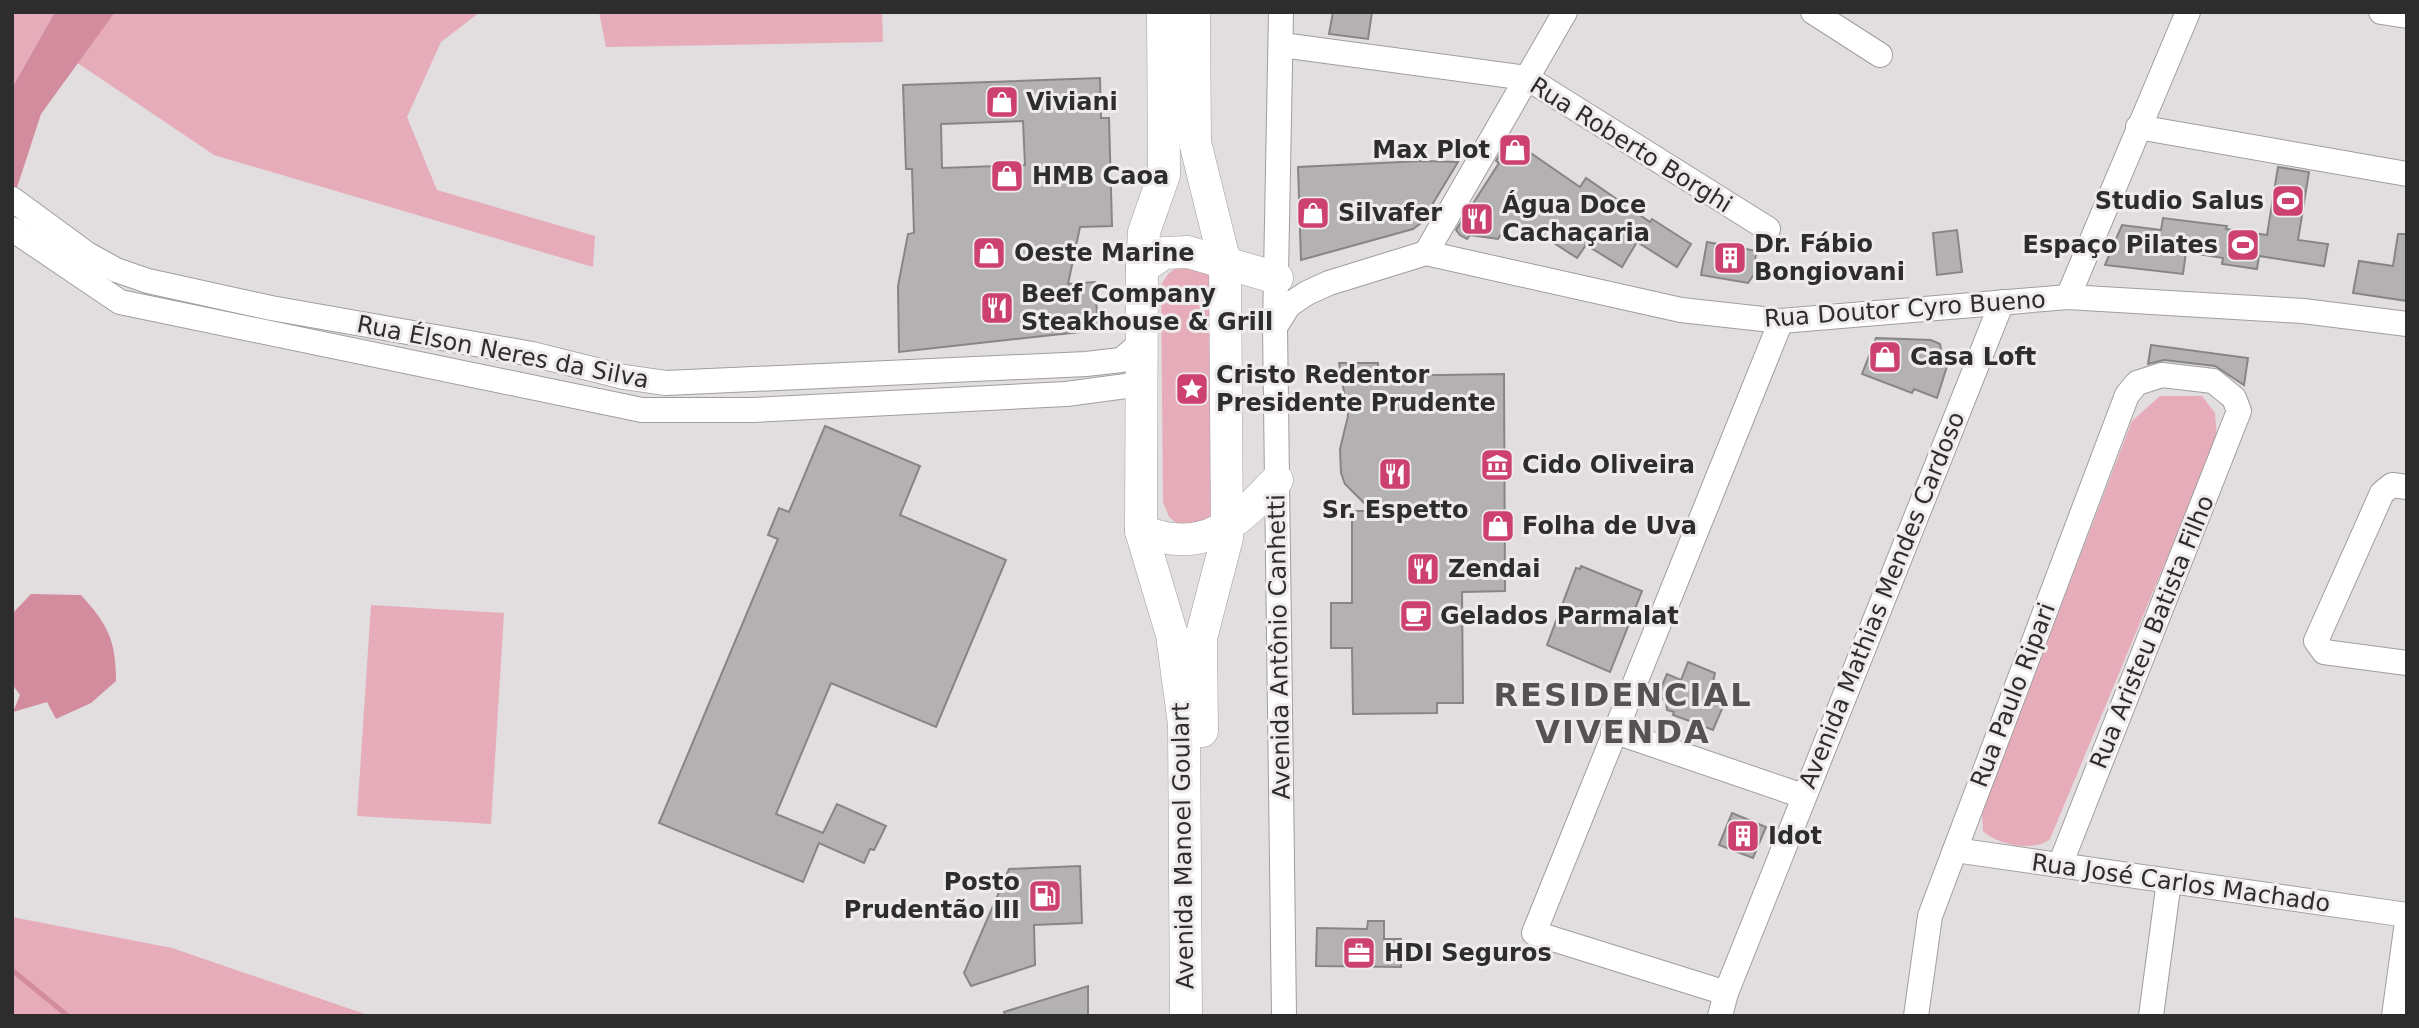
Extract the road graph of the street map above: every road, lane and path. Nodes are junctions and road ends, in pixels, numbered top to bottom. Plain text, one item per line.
1 (1163, 12) edge
2 (1194, 12) edge
3 (1281, 12) edge
4 (1565, 12) edge
5 (1813, 12) edge
6 (2188, 12) edge
7 (2381, 12) edge
8 (2407, 16) edge
9 (1282, 45) junction
10 (1880, 55) dead end
11 (1527, 78) junction
12 (2138, 127) junction
13 (2407, 174) edge
14 (12, 199) edge
15 (12, 229) edge
16 (1768, 229) dead end
17 (63, 249) junction
18 (1426, 253) junction
19 (1225, 263) junction
20 (1142, 268) junction
21 (1277, 278) junction
22 (1329, 283) junction
23 (2068, 297) junction
24 (2002, 302) junction
25 (1781, 321) junction
26 (2407, 324) edge
27 (1275, 327) junction
28 (1142, 342) junction
29 (923, 371) junction
30 (1141, 384) junction
31 (2234, 398) joint
32 (923, 401) junction
33 (1277, 480) junction
34 (2399, 486) edge
35 (1227, 527) junction
36 (1141, 531) junction
37 (2407, 663) edge
38 (1613, 731) junction
39 (1803, 796) junction
40 (1955, 850) junction
41 (2060, 865) junction
42 (2169, 881) junction
43 (2407, 915) edge
44 (2407, 922) edge
45 (1723, 1004) edge
46 (1186, 1016) edge
47 (1207, 1016) edge
48 (1284, 1016) edge
49 (1916, 1016) edge
50 (2151, 1016) edge
51 (2394, 1016) edge

1 - 20 main road, Avenida Manoel Goulart
2 - 19 main road, Avenida Manoel Goulart
3 - 9 street, Avenida Antônio Canhetti
4 - 11 street
5 - 10 street
6 - 12 street
7 - 8 street
9 - 11 street, Rua Roberto Borghi
9 - 21 street, Avenida Antônio Canhetti
11 - 16 street, Rua Roberto Borghi
11 - 18 street
12 - 13 street
12 - 23 street
14 - 17 street, Rua Élson Neres da Silva
15 - 17 street, Rua Élson Neres da Silva
17 - 29 street, Rua Élson Neres da Silva
17 - 32 street, Rua Élson Neres da Silva
18 - 22 street, Rua Doutor Cyro Bueno
18 - 25 street, Rua Doutor Cyro Bueno
19 - 20 main road
19 - 21 main road
19 - 35 main road, Avenida Manoel Goulart
20 - 28 main road, Avenida Manoel Goulart
21 - 22 street, Rua Doutor Cyro Bueno
21 - 27 street, Avenida Antônio Canhetti
22 - 27 street, Rua Doutor Cyro Bueno
23 - 24 street, Rua Doutor Cyro Bueno
23 - 26 street, Rua Doutor Cyro Bueno
24 - 25 street, Rua Doutor Cyro Bueno
24 - 39 street, Avenida Mathias Mendes Cardoso
25 - 38 street
27 - 33 street, Avenida Antônio Canhetti
28 - 29 street, Rua Élson Neres da Silva
28 - 30 main road, Avenida Manoel Goulart
29 - 32 street
30 - 32 street, Rua Élson Neres da Silva
30 - 36 main road, Avenida Manoel Goulart
31 - 40 street, Rua Paulo Ripari
31 - 41 street, Rua Aristeu Batista Filho
33 - 35 main road
33 - 48 street, Avenida Antônio Canhetti
34 - 37 street
35 - 36 main road
35 - 47 main road, Avenida Manoel Goulart
36 - 46 main road, Avenida Manoel Goulart
38 - 39 street
38 - 45 street
39 - 45 street, Avenida Mathias Mendes Cardoso
40 - 41 street, Rua José Carlos Machado
40 - 49 street, Rua Paulo Ripari
41 - 42 street, Rua José Carlos Machado
42 - 43 street, Rua José Carlos Machado
42 - 50 street
44 - 51 street

